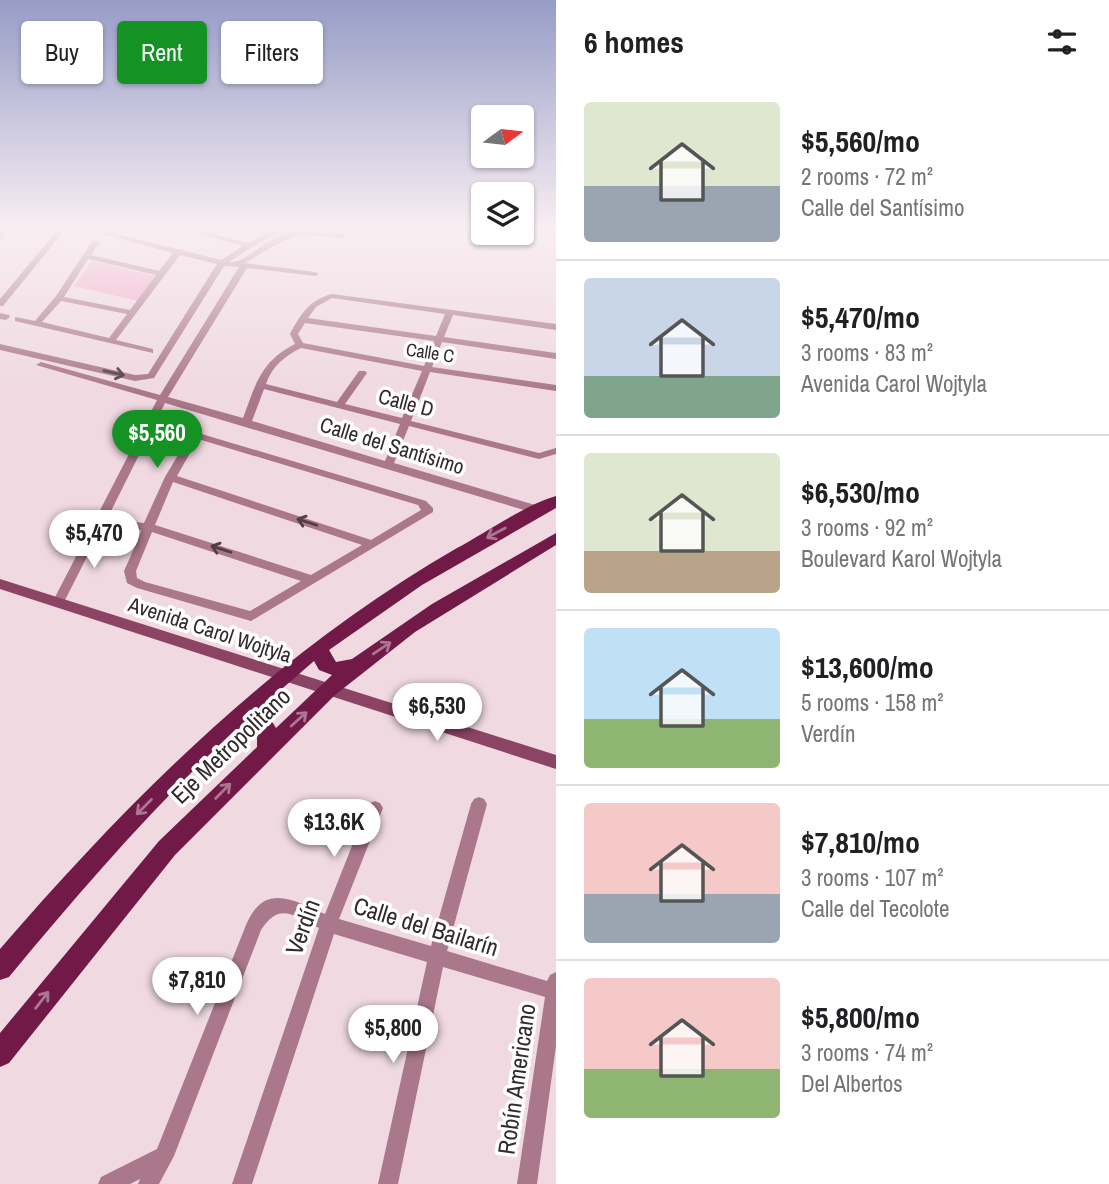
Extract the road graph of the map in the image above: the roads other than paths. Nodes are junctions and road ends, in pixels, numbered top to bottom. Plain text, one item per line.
1 (19, 281) edge
2 (71, 281) edge
3 (154, 281) edge
4 (210, 281) edge
5 (231, 281) edge
6 (59, 298) junction
7 (0, 304) edge
8 (450, 312) junction
9 (130, 313) junction
10 (18, 319) dead end
11 (306, 320) junction
12 (38, 322) junction
13 (556, 327) edge
14 (440, 339) junction
15 (111, 341) junction
16 (300, 345) junction
17 (0, 346) edge
18 (150, 351) dead end
19 (164, 352) joint
20 (0, 355) edge
21 (556, 355) edge
22 (427, 369) junction
23 (362, 373) dead end
24 (263, 386) junction
25 (556, 388) edge
26 (163, 398) junction
27 (340, 404) junction
28 (247, 416) junction
29 (407, 424) junction
30 (556, 452) edge
31 (389, 464) junction
32 (170, 477) junction
33 (556, 501) edge
34 (538, 510) junction
35 (148, 527) junction
36 (98, 528) junction
37 (556, 538) edge
38 (142, 541) junction
39 (372, 544) junction
40 (309, 579) junction
41 (0, 584) edge
42 (58, 603) junction
43 (319, 648) junction
44 (355, 665) junction
45 (283, 676) junction
46 (328, 690) junction
47 (230, 722) junction
48 (267, 747) junction
49 (556, 762) edge
50 (479, 804) dead end
51 (375, 808) dead end
52 (329, 924) junction
53 (437, 955) junction
54 (0, 968) edge
55 (556, 988) edge
56 (0, 1054) edge
57 (164, 1157) junction
58 (108, 1184) edge
59 (148, 1184) edge
60 (242, 1184) edge
61 (388, 1184) edge
62 (527, 1184) edge

1 - 7 street
2 - 6 street
3 - 9 street
4 - 19 street
5 - 26 street
6 - 9 street
6 - 12 street
8 - 11 street
8 - 13 street
8 - 14 street
9 - 15 street
10 - 12 street
11 - 14 street
11 - 16 street
12 - 15 street
14 - 21 street
14 - 22 street
15 - 18 street
16 - 22 street, Calle C
16 - 24 street
17 -> 19 street
20 - 26 street, Calle del Santísimo
22 - 25 street, Calle C
22 - 29 street
23 - 27 street
24 - 27 street, Calle D
24 - 28 street
26 - 28 street, Calle del Santísimo
26 - 36 street
27 - 29 street, Calle D
28 - 31 street, Calle del Santísimo
29 - 30 street, Calle D
29 - 31 street
31 - 34 street, Calle del Santísimo
32 - 35 street
39 -> 32 street
32 - 39 street
33 - 34 main road, Eje Metropolitano
34 -> 43 main road, Eje Metropolitano
35 - 36 street
35 - 38 street
40 -> 35 street
36 - 38 street
36 - 42 street
44 -> 37 main road, Eje Metropolitano
38 - 40 street
39 - 40 street
41 - 42 street, Avenida Carol Wojtyla
42 - 45 street, Avenida Carol Wojtyla
43 - 44 main road
43 - 45 main road, Eje Metropolitano
44 - 46 main road, Eje Metropolitano
45 - 46 street, Avenida Carol Wojtyla
45 - 47 main road, Eje Metropolitano
48 -> 46 main road, Eje Metropolitano
46 - 49 street, Avenida Carol Wojtyla
47 - 48 main road
47 -> 54 main road, Eje Metropolitano
56 -> 48 main road, Eje Metropolitano
50 - 53 street
51 - 52 street, Verdín
52 - 53 street, Calle del Bailarín
52 - 57 street, Calle del Bailarín
52 - 60 street, Verdín
53 - 55 street, Calle del Bailarín
53 - 61 street
55 - 62 street, Robín Americano
57 - 58 street
57 - 59 street

